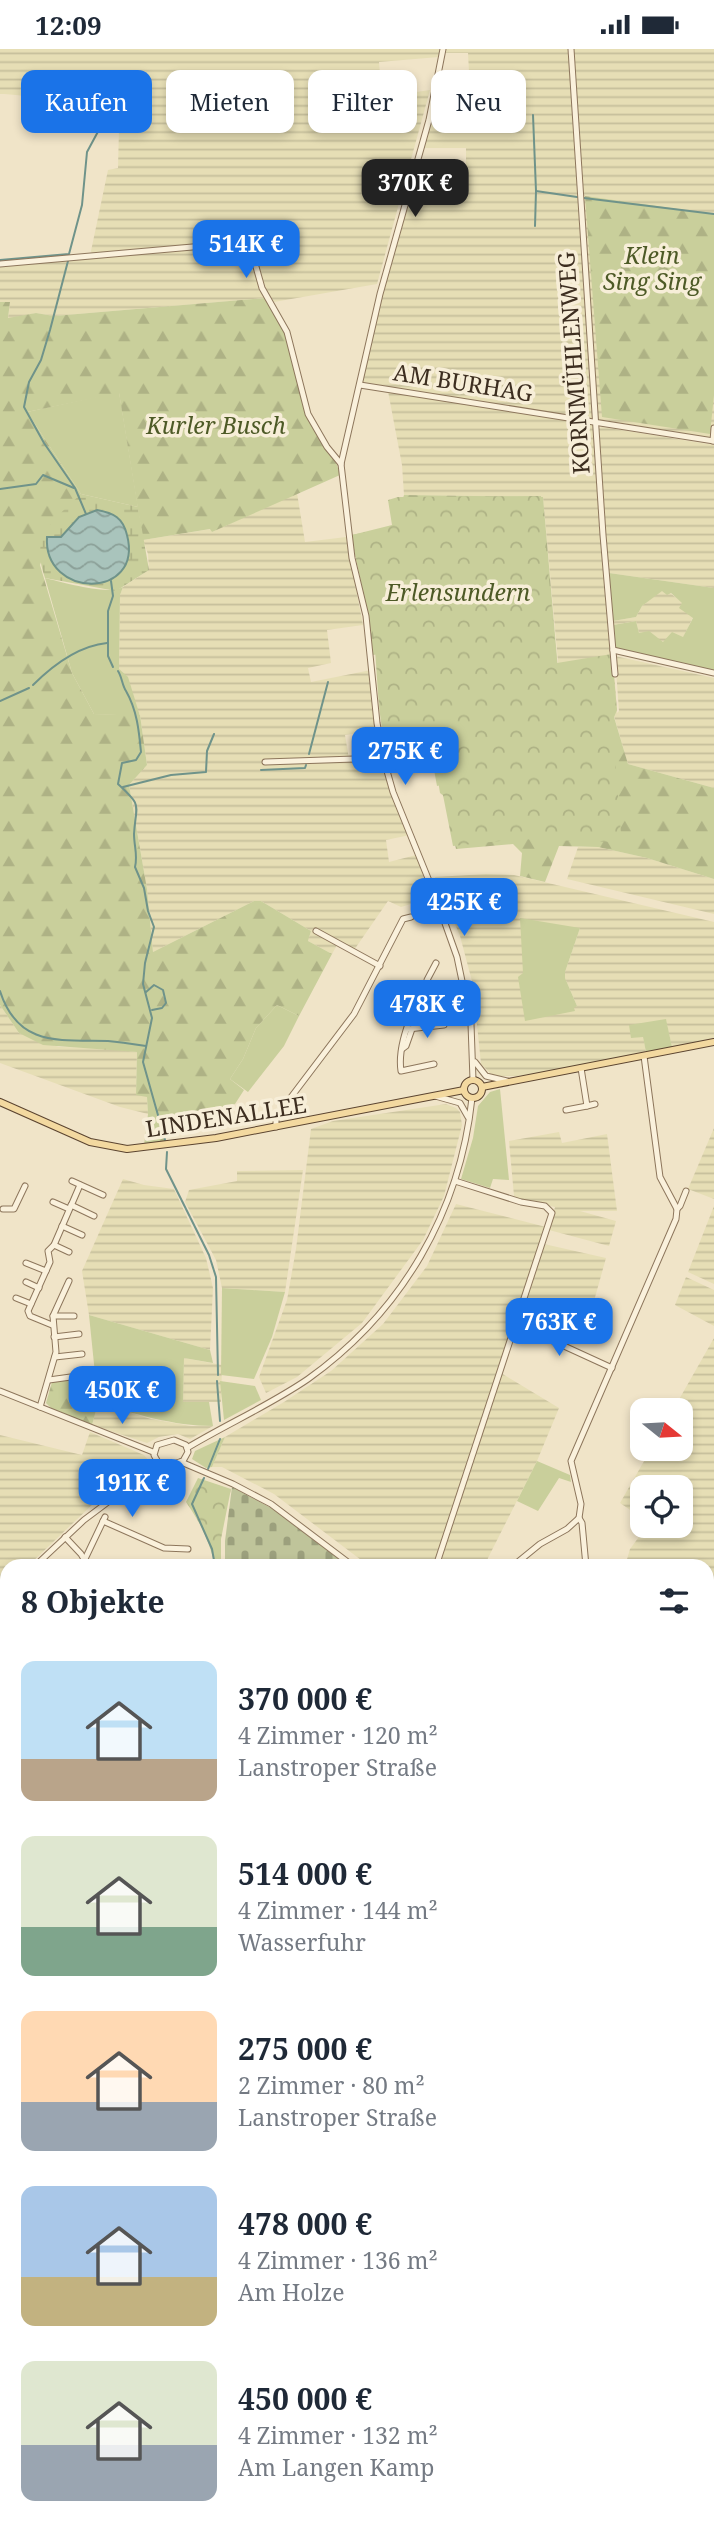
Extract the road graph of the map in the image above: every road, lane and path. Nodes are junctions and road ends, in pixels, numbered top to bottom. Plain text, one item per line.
1 (443, 49) edge
2 (571, 49) edge
3 (0, 264) edge
4 (360, 385) junction
5 (596, 422) junction
6 (714, 428) edge
7 (713, 441) edge
8 (341, 464) junction
9 (613, 650) junction
10 (714, 673) edge
11 (615, 674) dead end
12 (384, 758) junction
13 (265, 762) dead end
14 (411, 917) dead end
15 (316, 931) dead end
16 (436, 963) dead end
17 (380, 966) junction
18 (465, 987) junction
19 (427, 990) junction
20 (444, 1025) dead end
21 (410, 1029) junction
22 (714, 1042) edge
23 (644, 1056) junction
24 (474, 1060) junction
25 (434, 1064) dead end
26 (581, 1068) junction
27 (473, 1080) junction
28 (509, 1081) junction
29 (482, 1087) junction
30 (464, 1090) junction
31 (435, 1096) junction
32 (472, 1098) junction
33 (0, 1102) edge
34 (595, 1104) dead end
35 (587, 1106) junction
36 (566, 1110) dead end
37 (469, 1120) junction
38 (276, 1128) junction
39 (72, 1181) dead end
40 (456, 1181) junction
41 (80, 1185) junction
42 (25, 1186) dead end
43 (686, 1191) dead end
44 (103, 1195) dead end
45 (52, 1202) dead end
46 (70, 1207) junction
47 (2, 1208) edge
48 (677, 1209) junction
49 (0, 1216) edge
50 (94, 1216) dead end
51 (62, 1226) junction
52 (82, 1235) dead end
53 (54, 1245) junction
54 (69, 1252) dead end
55 (26, 1263) dead end
56 (46, 1271) junction
57 (69, 1281) dead end
58 (26, 1282) dead end
59 (39, 1288) junction
60 (16, 1298) dead end
61 (31, 1304) junction
62 (53, 1316) junction
63 (74, 1316) dead end
64 (516, 1324) junction
65 (52, 1325) junction
66 (79, 1334) dead end
67 (54, 1337) junction
68 (82, 1354) dead end
69 (55, 1357) junction
70 (612, 1368) junction
71 (85, 1375) dead end
72 (49, 1380) junction
73 (0, 1391) edge
74 (40, 1407) junction
75 (187, 1448) junction
76 (153, 1452) junction
77 (181, 1462) junction
78 (159, 1464) junction
79 (579, 1518) junction
80 (65, 1537) junction
81 (188, 1549) dead end
82 (42, 1559) edge
83 (83, 1559) edge
84 (89, 1559) edge
85 (344, 1559) edge
86 (438, 1559) edge
87 (521, 1559) edge
88 (586, 1559) edge

1 - 4 street
2 - 5 street, KORNMÜHLENWEG
3 - 8 street
4 - 5 street, AM BURHAG
4 - 8 street
5 - 7 street, AM BURHAG
5 - 9 street, KORNMÜHLENWEG
6 - 7 street, AM BURHAG
8 - 12 street
9 - 10 street
9 - 11 street, KORNMÜHLENWEG
12 - 13 street
12 - 18 street
14 - 17 street
15 - 17 street
16 - 19 street
17 - 38 street
18 - 19 street
18 - 24 street
19 - 21 street
20 - 21 street
21 - 25 street
22 - 23 main road
23 - 26 main road
23 - 48 street
24 - 27 street
24 - 28 street
26 - 28 main road
26 - 35 street
27 - 29 main road
27 - 30 main road
28 - 29 main road
29 - 32 main road
30 - 31 main road, LINDENALLEE
30 - 32 main road
31 - 37 street
31 - 38 main road, LINDENALLEE
32 - 37 street
33 - 38 main road, LINDENALLEE
34 - 35 street
35 - 36 street
37 - 40 street
39 - 41 street
40 - 64 street
40 - 75 street
41 - 44 street
41 - 46 street
42 - 47 street
43 - 48 street
45 - 46 street
46 - 50 street
46 - 51 street
47 - 49 street
48 - 70 street
51 - 52 street
51 - 53 street
53 - 54 street
53 - 56 street
55 - 56 street
56 - 59 street
57 - 62 street
58 - 59 street
59 - 61 street
60 - 61 street
61 - 65 street
62 - 63 street
62 - 65 street
64 - 70 street
64 - 86 street
65 - 67 street
66 - 67 street
67 - 69 street
68 - 69 street
69 - 72 street
70 - 79 street
71 - 72 street
72 - 74 street
73 - 74 street
74 - 76 street
75 - 76 street
75 - 77 street
76 - 78 street
77 - 78 street
77 - 85 street
78 - 80 street
79 - 87 street
79 - 88 street
80 - 82 street
80 - 83 street
81 - 84 street

